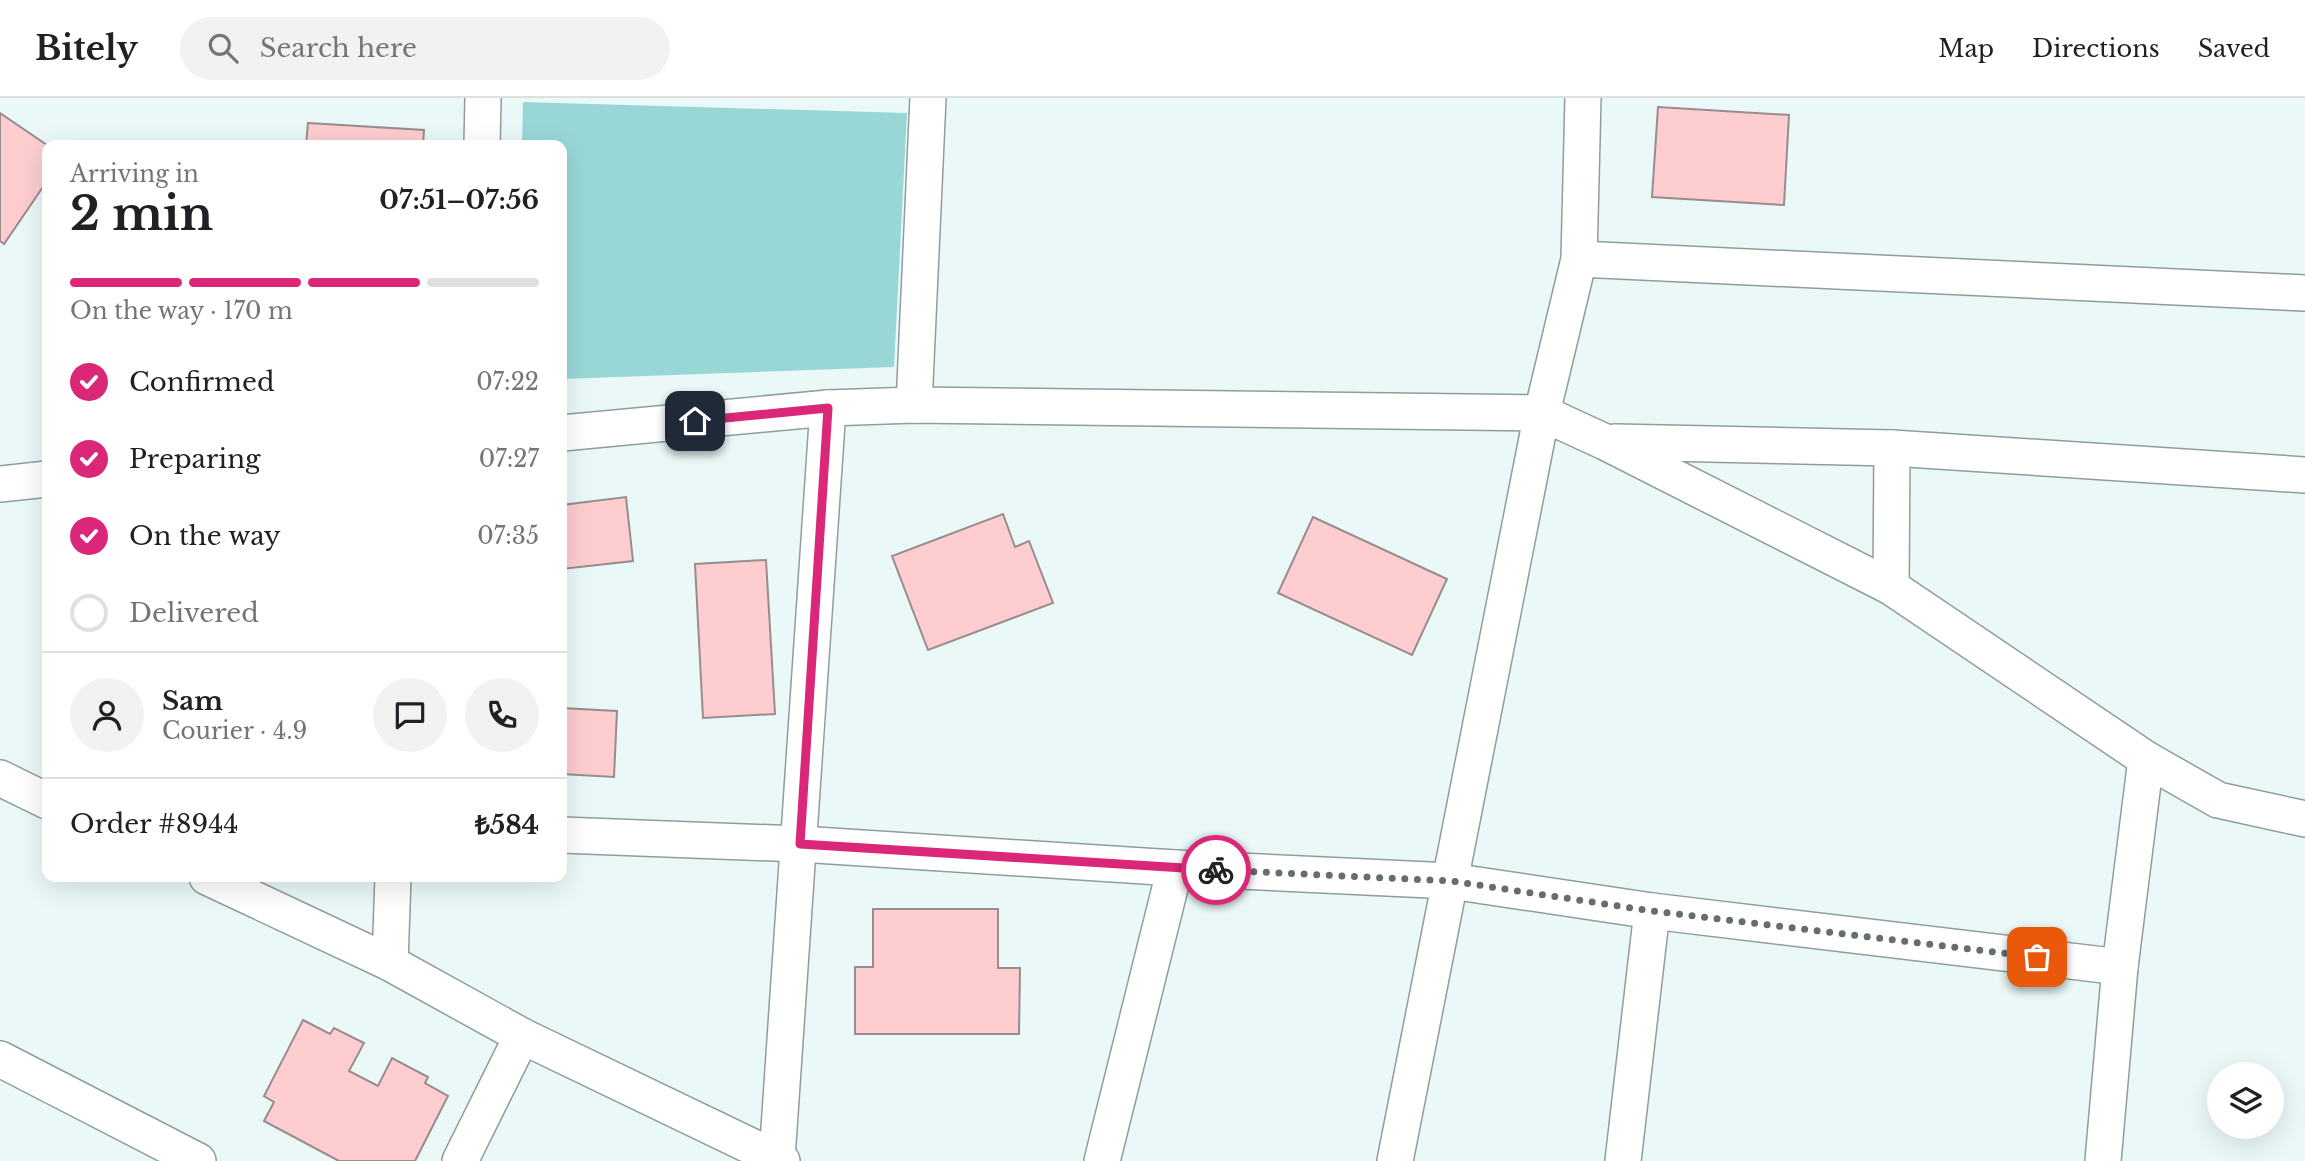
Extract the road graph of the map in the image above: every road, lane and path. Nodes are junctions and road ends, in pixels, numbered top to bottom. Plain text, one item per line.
1 (483, 98) edge
2 (928, 98) edge
3 (1584, 98) edge
4 (481, 140) edge
5 (1579, 259) junction
6 (2305, 293) edge
7 (915, 405) junction
8 (828, 408) junction
9 (1542, 413) junction
10 (567, 433) edge
11 (1605, 442) junction
12 (1892, 448) junction
13 (2305, 475) edge
14 (42, 480) edge
15 (0, 484) edge
16 (1891, 587) junction
17 (2146, 759) junction
18 (0, 778) edge
19 (42, 799) edge
20 (2305, 819) edge
21 (567, 835) edge
22 (800, 844) junction
23 (1175, 867) junction
24 (1451, 881) junction
25 (218, 882) edge
26 (393, 882) edge
27 (1652, 911) junction
28 (390, 963) junction
29 (2120, 967) junction
30 (522, 1036) junction
31 (0, 1059) edge
32 (779, 1160) edge
33 (198, 1161) edge
34 (460, 1161) edge
35 (1102, 1161) edge
36 (1395, 1161) edge
37 (1623, 1161) edge
38 (2103, 1161) edge

1 - 4 street
2 - 7 street
3 - 5 street
5 - 6 street
5 - 9 street
7 - 8 street
7 - 9 street
8 - 10 street
8 - 22 street
9 - 11 street
9 - 24 street
11 - 12 street
11 - 16 street
12 - 13 street
12 - 16 street
14 - 15 street
16 - 17 street
17 - 20 street
17 - 29 street
18 - 19 street
21 - 22 street
22 - 23 street
22 - 32 street
23 - 24 street
23 - 35 street
24 - 27 street
24 - 36 street
25 - 28 street
26 - 28 street
27 - 29 street
27 - 37 street
28 - 30 street
29 - 38 street
30 - 32 street
30 - 34 street
31 - 33 street

